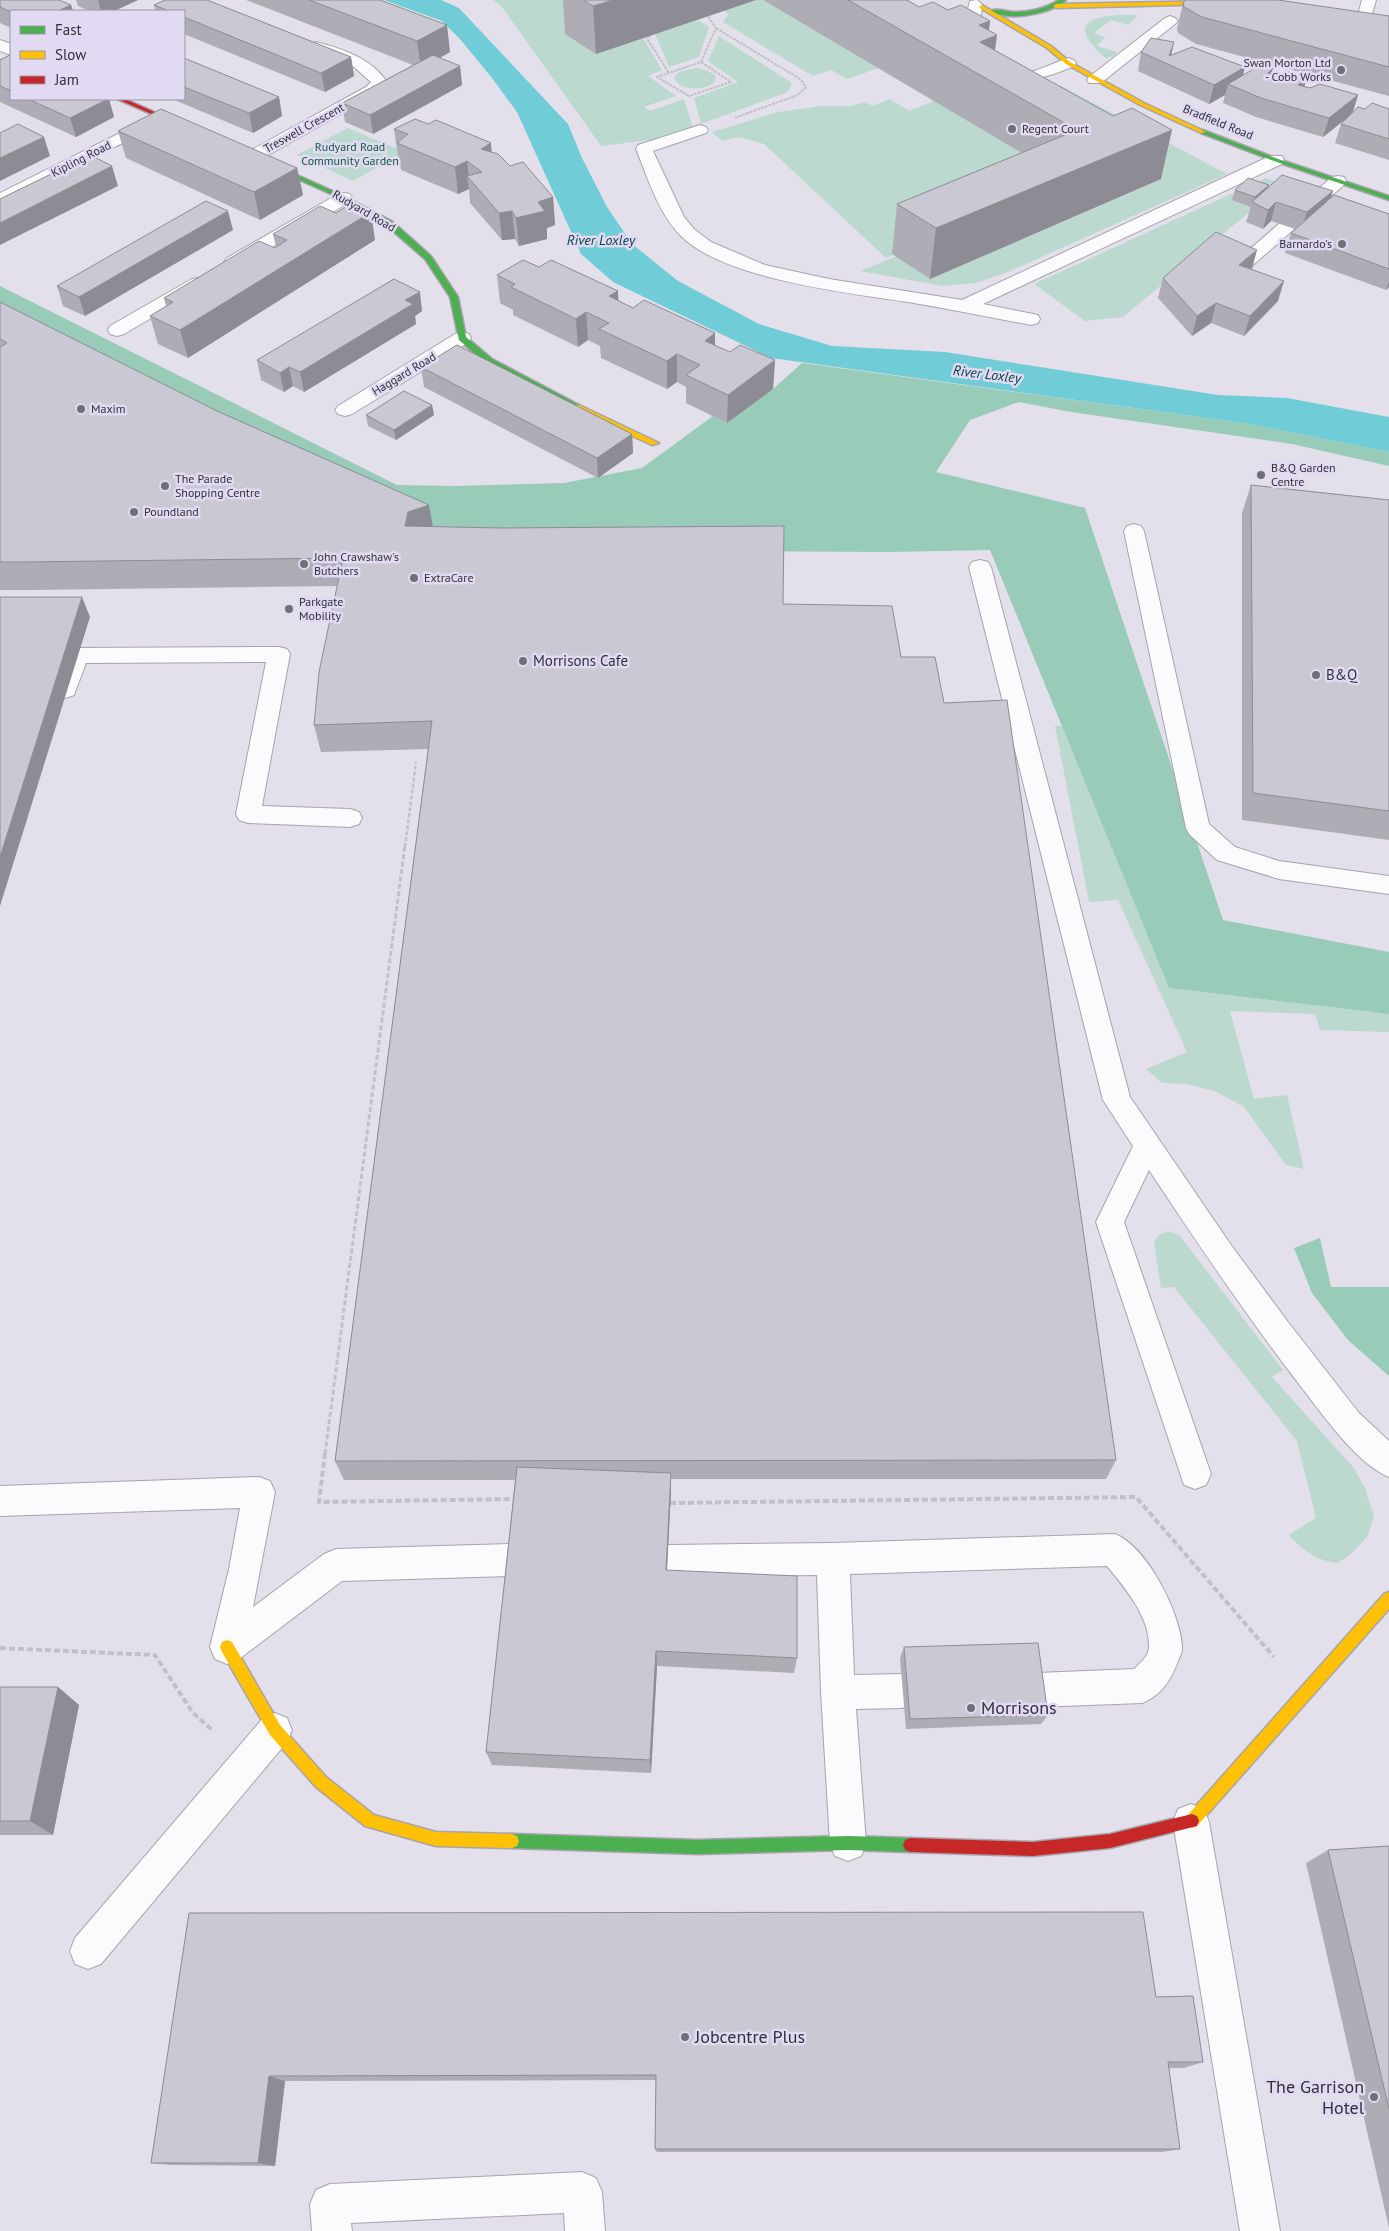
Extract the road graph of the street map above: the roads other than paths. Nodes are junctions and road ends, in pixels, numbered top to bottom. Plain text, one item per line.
1 (1223, 0) edge
2 (1369, 0) edge
3 (1059, 3) edge
4 (975, 4) edge
5 (1365, 18) edge
6 (1045, 20) junction
7 (1170, 21) dead end
8 (302, 41) edge
9 (1050, 47) junction
10 (962, 52) edge
11 (1068, 63) junction
12 (990, 69) edge
13 (1096, 80) junction
14 (122, 100) edge
15 (162, 117) junction
16 (700, 130) road end
17 (198, 133) edge
18 (248, 155) joint
19 (1276, 160) junction
20 (1338, 181) junction
21 (344, 198) junction
22 (1389, 198) edge
23 (0, 200) edge
24 (1310, 205) edge
25 (1287, 226) edge
26 (1247, 262) edge
27 (964, 306) junction
28 (1031, 319) dead end
29 (117, 330) dead end
30 (462, 338) junction
31 (345, 410) dead end
32 (655, 443) dead end
33 (1134, 531) dead end
34 (980, 567) dead end
35 (60, 707) dead end
36 (350, 818) dead end
37 (1389, 885) edge
38 (1147, 1145) junction
39 (1389, 1462) edge
40 (1195, 1474) dead end
41 (0, 1501) edge
42 (833, 1559) junction
43 (514, 1560) edge
44 (668, 1561) edge
45 (1389, 1599) edge
46 (227, 1647) junction
47 (1036, 1690) edge
48 (902, 1691) dead end
49 (838, 1692) junction
50 (275, 1730) junction
51 (1191, 1822) junction
52 (848, 1843) junction
53 (88, 1951) dead end
54 (332, 2231) edge
55 (585, 2231) edge
56 (1260, 2231) edge

1 - 3 street
2 - 5 street
3 - 6 street
4 - 6 street
4 - 9 street, Bradfield Road
4 - 10 street
6 - 9 street
7 - 13 street
8 - 18 street, Treswell Crescent
9 - 11 street, Bradfield Road
11 - 12 street
11 - 13 street, Bradfield Road
13 - 19 street, Bradfield Road
14 - 15 street
15 - 17 street
15 - 23 street, Kipling Road
16 - 27 street
18 - 21 street, Rudyard Road
19 - 20 street, Bradfield Road
19 - 27 street
20 - 22 street, Bradfield Road
20 - 24 street
21 - 29 street
21 - 30 street, Rudyard Road
25 - 26 street
27 - 28 street
30 - 31 street, Haggard Road
30 - 32 street
33 - 37 street
34 - 38 street
35 - 36 street
38 - 39 street
38 - 40 street
41 - 46 street
42 - 44 street
42 - 47 street
42 - 49 street
43 - 46 street
45 - 51 street
46 - 50 street
48 - 49 street
49 - 52 street
50 - 52 street
50 - 53 street
51 - 52 street
51 - 56 street
54 - 55 street

